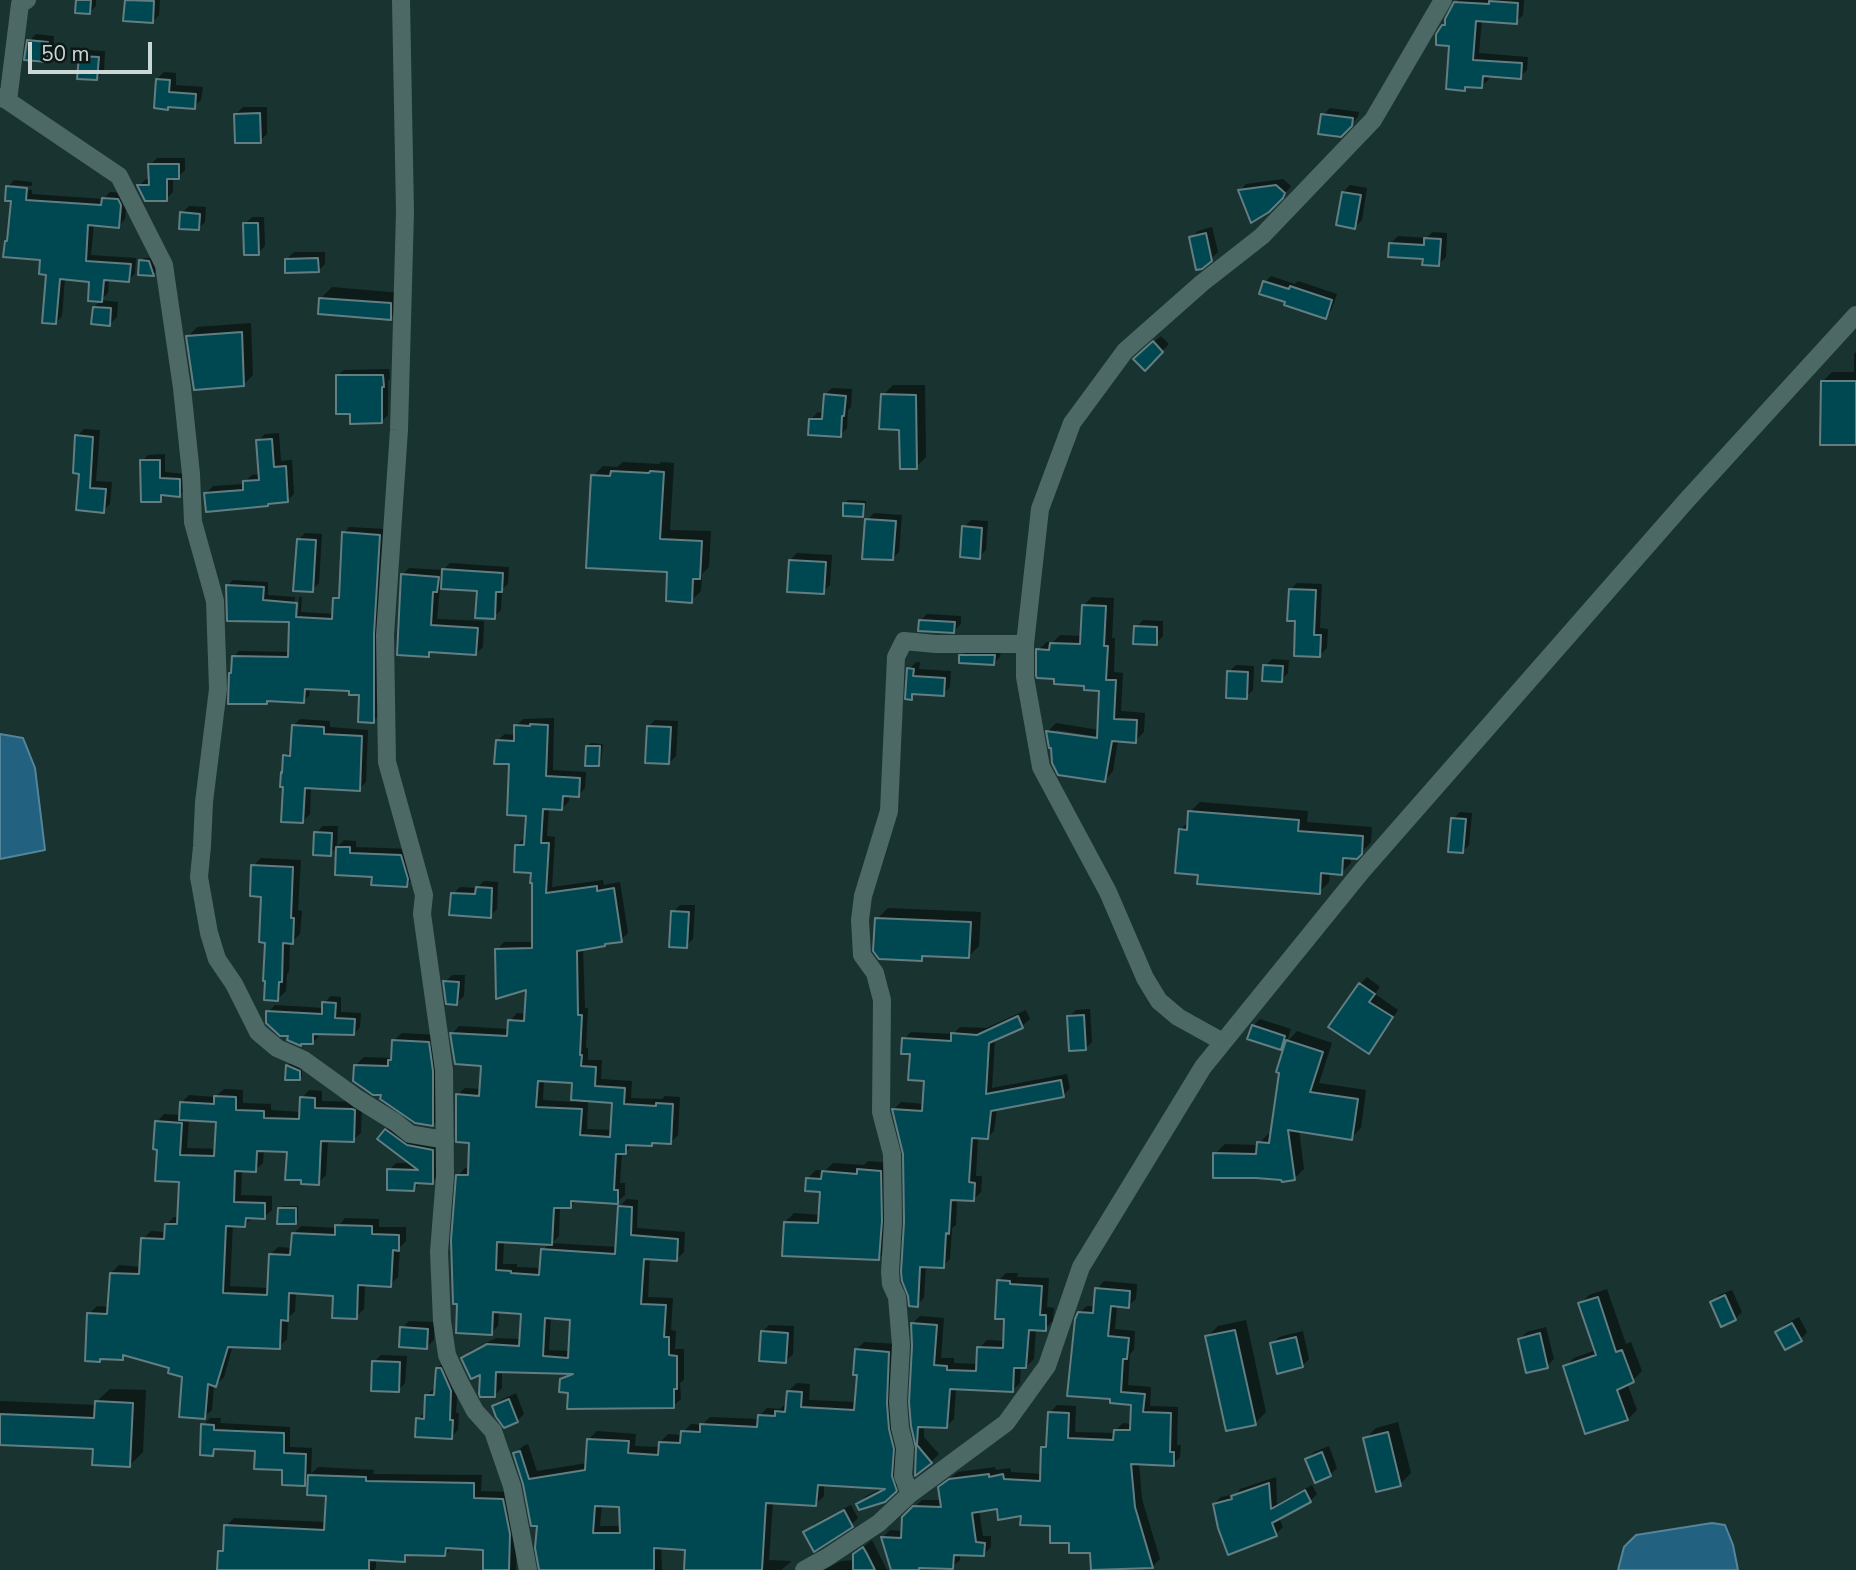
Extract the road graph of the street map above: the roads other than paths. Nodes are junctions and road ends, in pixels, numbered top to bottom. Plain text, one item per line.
1 (27, 0) edge
2 (401, 0) edge
3 (1443, 0) edge
4 (4, 99) edge
5 (1856, 315) edge
6 (1025, 643) junction
7 (1223, 1042) junction
8 (444, 1140) junction
9 (910, 1494) junction
10 (528, 1570) edge
11 (804, 1570) edge

1 - 4 street
2 - 8 street
3 - 6 street
4 - 8 street
5 - 7 street
6 - 7 street
6 - 9 street
7 - 9 street
8 - 10 street
9 - 11 street

